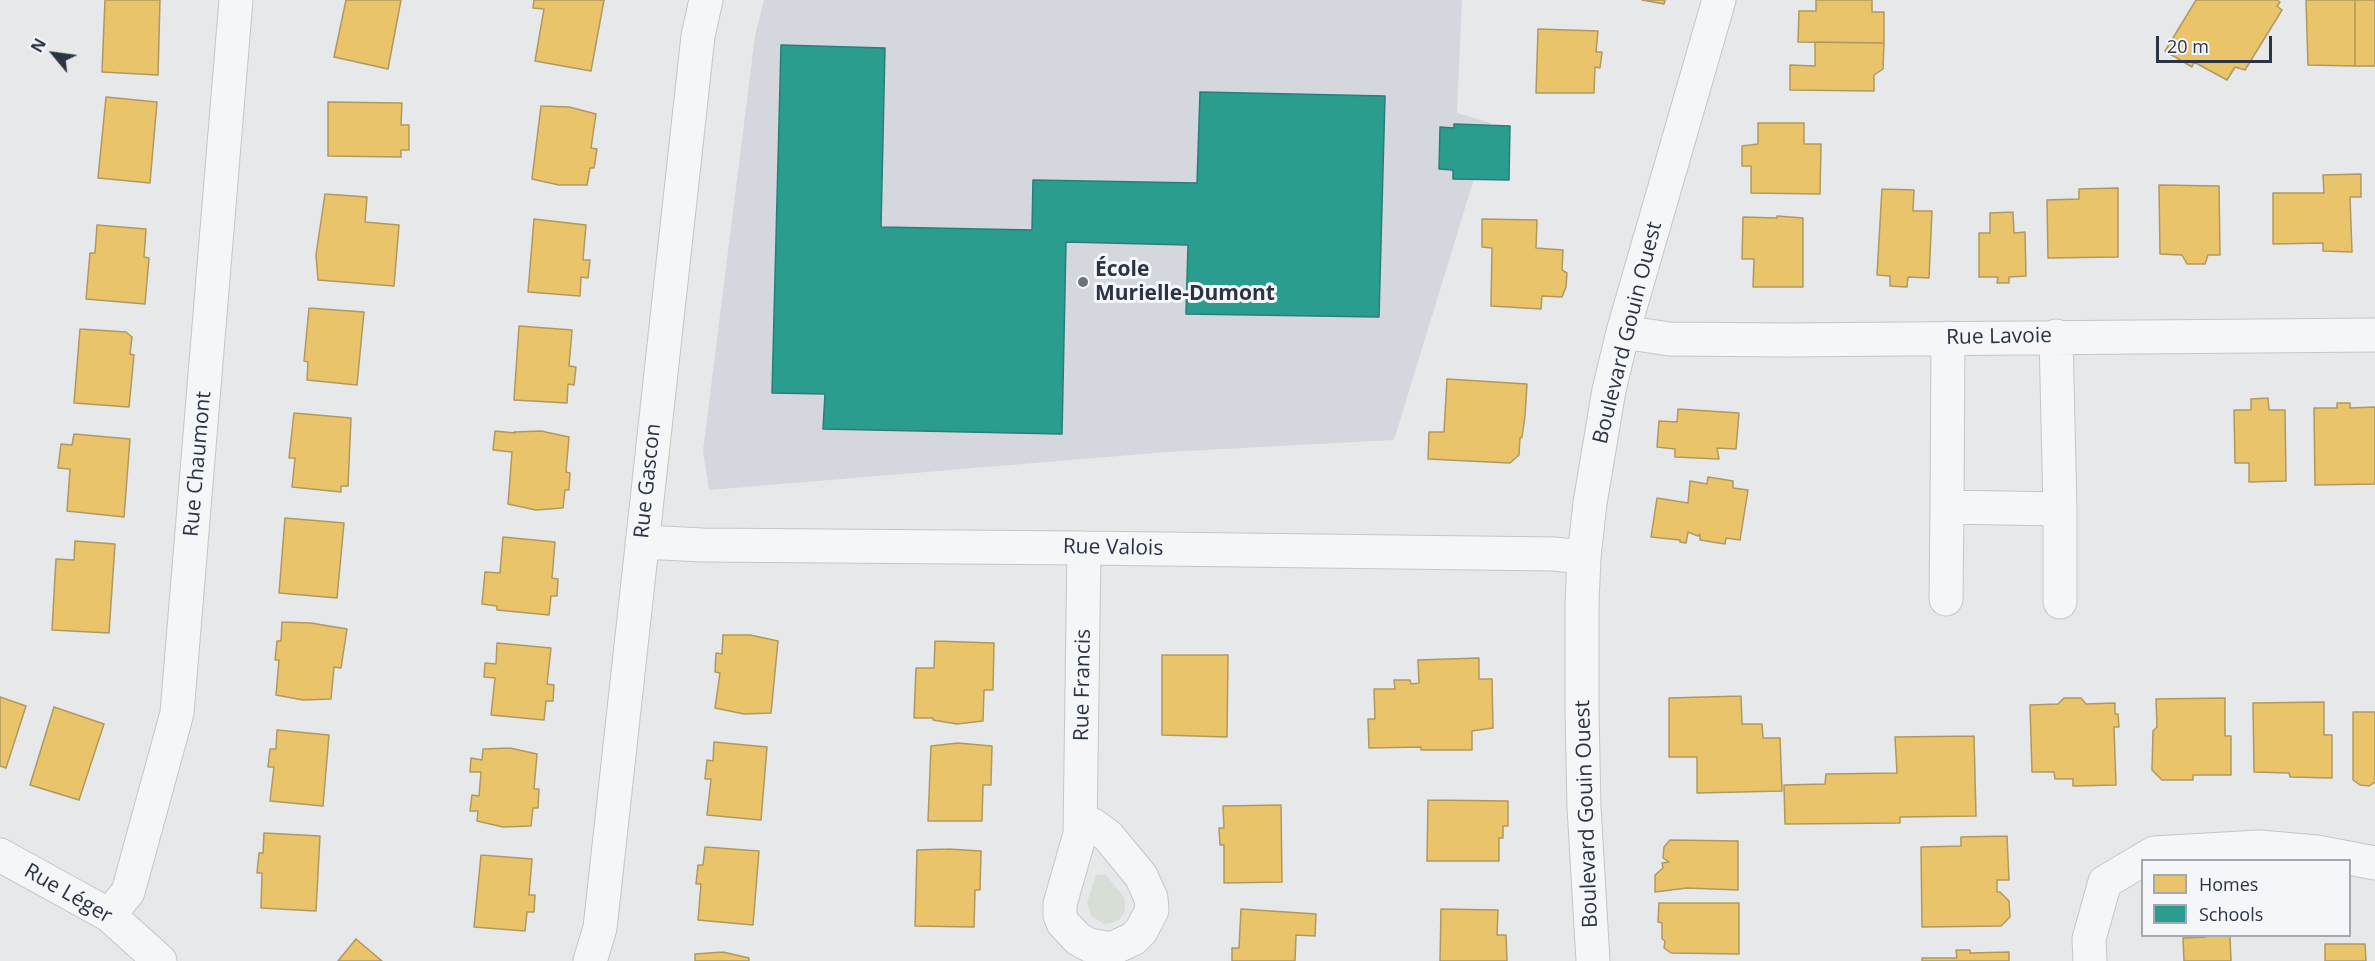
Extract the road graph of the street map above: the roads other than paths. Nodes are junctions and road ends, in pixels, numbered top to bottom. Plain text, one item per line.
1 (236, 0) edge
2 (706, 0) edge
3 (1719, 0) edge
4 (1623, 332) junction
5 (2375, 335) edge
6 (2056, 336) junction
7 (1948, 338) junction
8 (1947, 507) junction
9 (2060, 509) junction
10 (642, 542) junction
11 (1084, 548) junction
12 (1584, 556) junction
13 (1946, 599) dead end
14 (2060, 602) dead end
15 (1080, 822) dead end
16 (0, 855) edge
17 (2144, 859) edge
18 (2141, 861) edge
19 (2375, 863) edge
20 (109, 915) junction
21 (160, 961) edge
22 (590, 961) edge
23 (1593, 961) edge
24 (2090, 961) edge

1 - 20 street, Rue Chaumont
2 - 10 street, Rue Gascon
3 - 4 street, Boulevard Gouin Ouest
4 - 7 street, Rue Lavoie
4 - 12 street, Boulevard Gouin Ouest
5 - 6 street, Rue Lavoie
6 - 7 street, Rue Lavoie
6 - 9 street
7 - 8 street
8 - 9 street
8 - 13 street
9 - 14 street
10 - 11 street, Rue Valois
10 - 22 street, Rue Gascon
11 - 12 street, Rue Valois
11 - 15 street, Rue Francis
12 - 23 street, Boulevard Gouin Ouest
16 - 20 street, Rue Léger
17 - 19 street
18 - 24 street
20 - 21 street, Rue Léger

